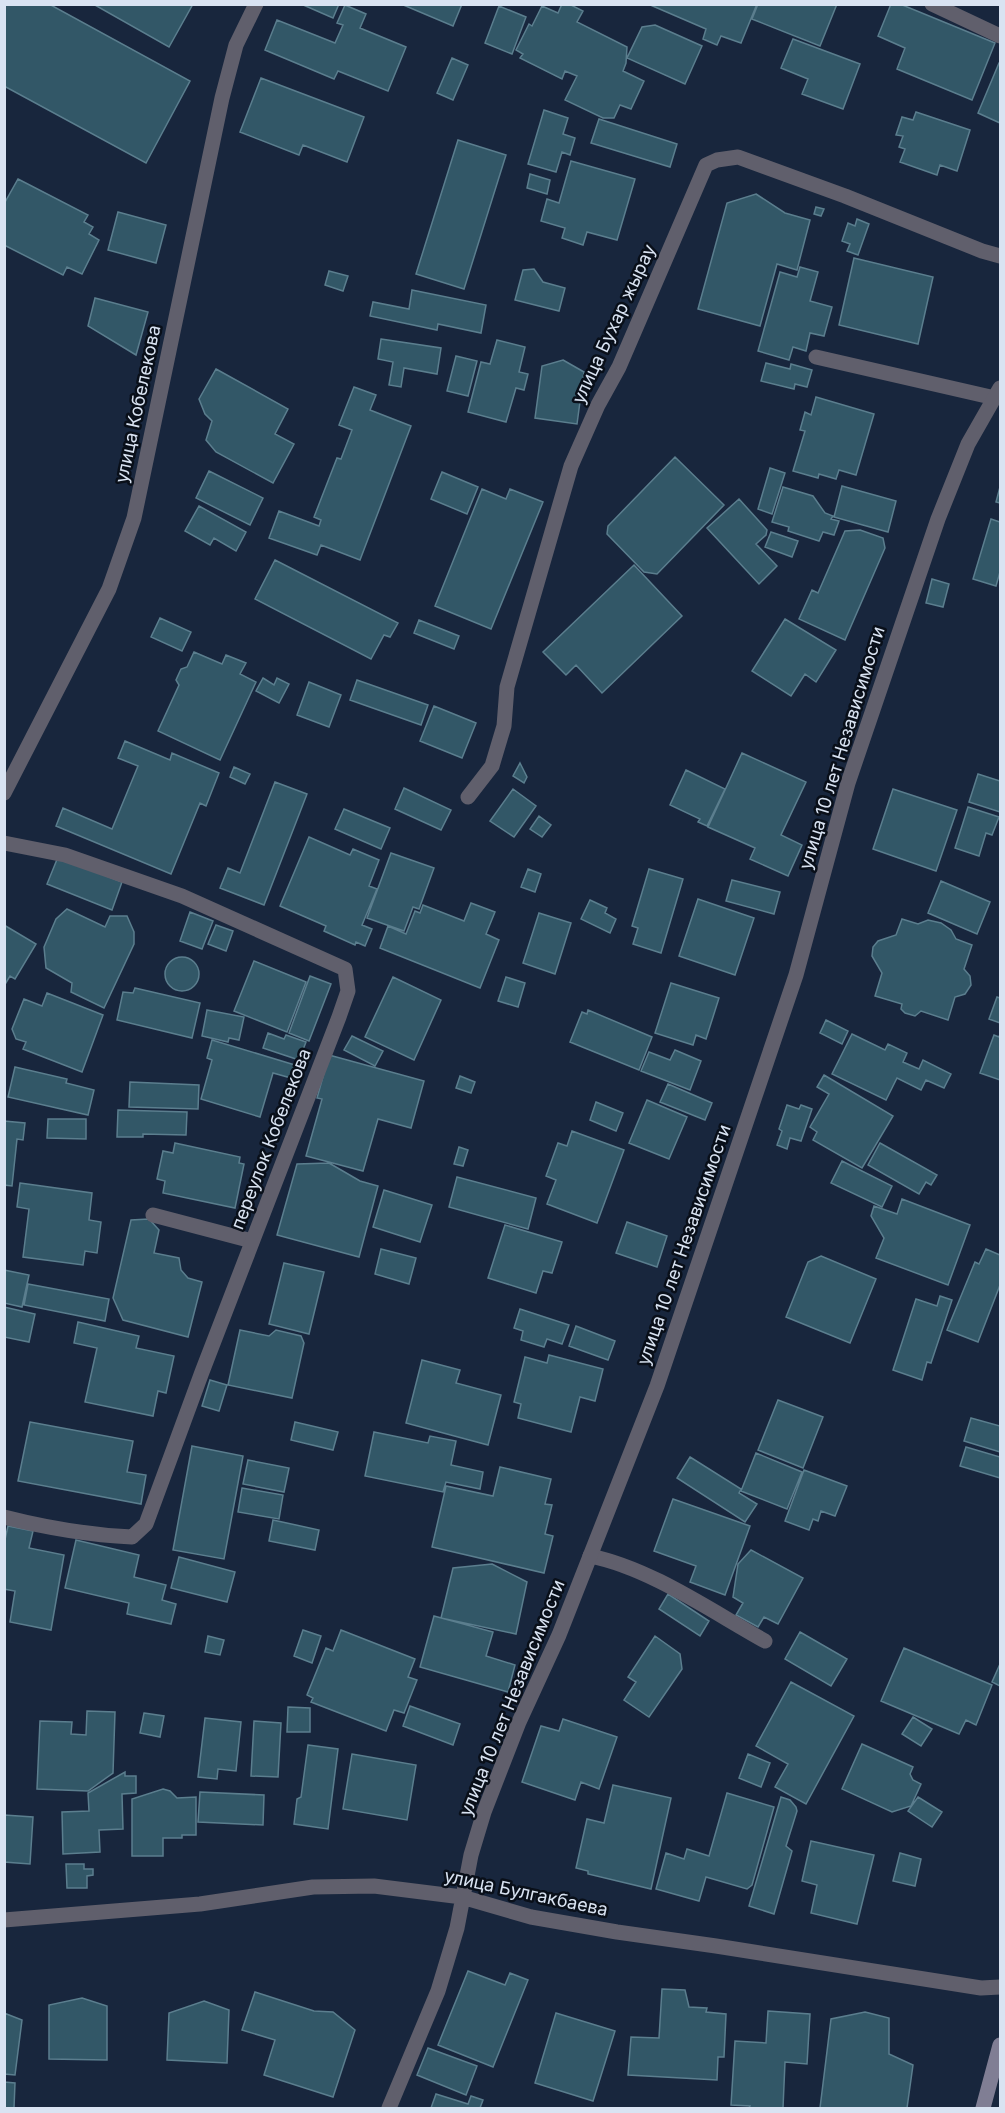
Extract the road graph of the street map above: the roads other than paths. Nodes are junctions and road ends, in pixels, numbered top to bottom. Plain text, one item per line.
1 (256, 4) edge
2 (932, 4) edge
3 (1000, 36) edge
4 (1000, 256) edge
5 (816, 357) dead end
6 (998, 393) edge
7 (4, 793) edge
8 (468, 797) dead end
9 (4, 843) edge
10 (153, 1215) dead end
11 (252, 1241) junction
12 (4, 1517) edge
13 (590, 1556) junction
14 (765, 1641) dead end
15 (462, 1897) junction
16 (4, 1920) edge
17 (1000, 1987) edge
18 (1000, 2045) edge
19 (389, 2109) edge
20 (983, 2109) edge

1 - 7 street, улица Кобелекова
2 - 3 street
4 - 8 street, улица Бухар жырау
5 - 6 street
6 - 13 street, улица 10 лет Независимости
9 - 11 street, переулок Кобелекова
10 - 11 street
11 - 12 street, переулок Кобелекова
13 - 14 street
13 - 15 street, улица 10 лет Независимости
15 - 16 street, улица Булгакбаева
15 - 17 street, улица Булгакбаева
15 - 19 street, улица 10 лет Независимости
18 - 20 street

